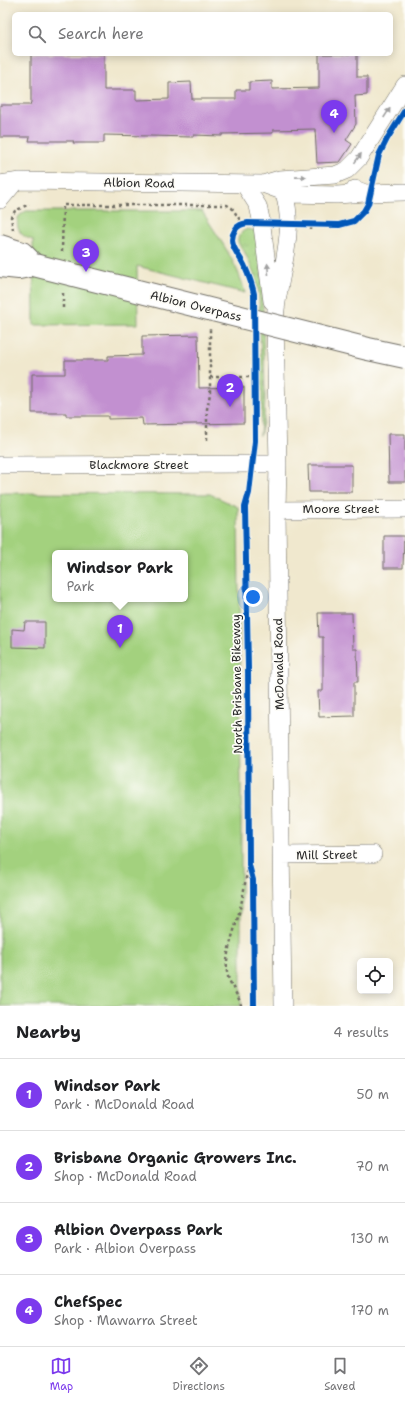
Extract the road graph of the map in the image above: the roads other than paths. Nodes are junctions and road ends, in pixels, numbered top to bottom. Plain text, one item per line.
1 (405, 85) edge
2 (344, 172) junction
3 (5, 182) edge
4 (244, 184) junction
5 (263, 184) junction
6 (405, 192) edge
7 (284, 193) junction
8 (365, 193) junction
9 (0, 200) edge
10 (7, 240) edge
11 (34, 265) junction
12 (0, 266) edge
13 (275, 321) junction
14 (405, 357) edge
15 (278, 464) junction
16 (0, 465) edge
17 (405, 509) edge
18 (278, 510) junction
19 (373, 854) dead end
20 (281, 855) junction
21 (283, 1006) edge

2 -> 1 street
5 -> 2 street, Albion Road
2 - 8 street
3 - 4 street, Albion Road
3 - 9 street, Albion Road
4 - 5 street, Albion Road
13 -> 4 street, McDonald Road
5 - 7 street, Albion Road
6 - 8 street, Albion Road
7 - 8 street, Albion Road
7 - 13 street, McDonald Road
10 - 11 main road, Albion Overpass
11 - 12 main road, Albion Overpass
11 - 14 main road, Albion Overpass, bridge
13 - 15 street, McDonald Road
15 - 16 street, Blackmore Street
15 - 18 street, McDonald Road
17 - 18 street, Moore Street
18 - 20 street, McDonald Road
19 - 20 street, Mill Street
20 - 21 street, McDonald Road

